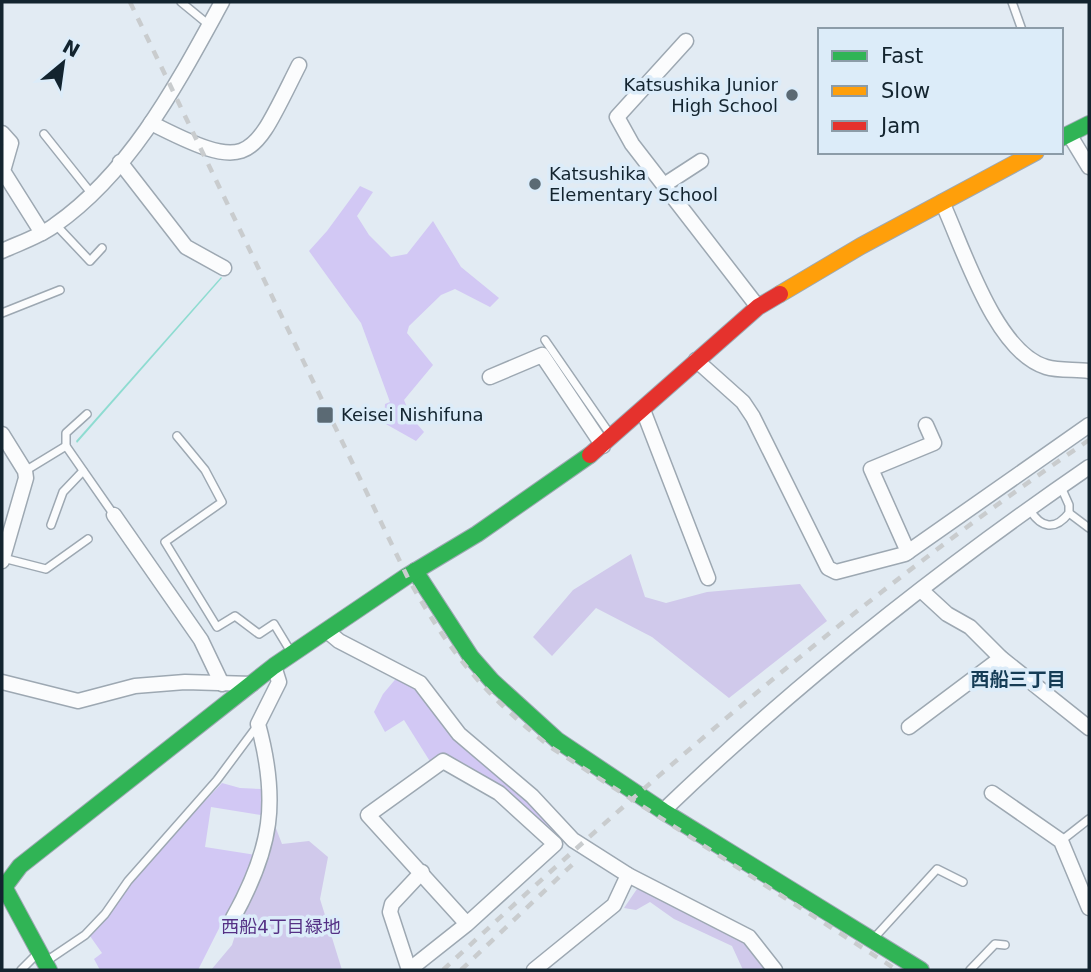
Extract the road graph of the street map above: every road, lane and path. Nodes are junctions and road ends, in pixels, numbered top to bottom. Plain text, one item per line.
1 (181, 2) edge
2 (222, 2) edge
3 (1012, 2) edge
4 (209, 25) junction
5 (1021, 28) edge
6 (686, 41) dead end
7 (299, 65) dead end
8 (151, 123) junction
9 (1089, 124) edge
10 (2, 133) edge
11 (44, 134) dead end
12 (1065, 136) edge
13 (1031, 154) edge
14 (701, 161) dead end
15 (120, 162) junction
16 (1089, 167) edge
17 (664, 185) junction
18 (91, 193) junction
19 (942, 202) junction
20 (56, 225) junction
21 (42, 233) junction
22 (103, 248) dead end
23 (2, 251) edge
24 (225, 268) dead end
25 (60, 290) dead end
26 (758, 306) junction
27 (2, 313) edge
28 (545, 340) dead end
29 (696, 360) junction
30 (1089, 370) edge
31 (490, 377) dead end
32 (643, 410) junction
33 (87, 414) dead end
34 (926, 425) dead end
35 (1089, 425) edge
36 (2, 434) edge
37 (177, 436) dead end
38 (608, 442) junction
39 (66, 446) junction
40 (1089, 467) edge
41 (25, 471) junction
42 (83, 471) junction
43 (1060, 487) junction
44 (1030, 510) junction
45 (1069, 513) junction
46 (114, 514) joint
47 (51, 525) dead end
48 (1089, 528) edge
49 (88, 539) dead end
50 (908, 552) junction
51 (2, 560) edge
52 (415, 571) junction
53 (708, 578) dead end
54 (922, 591) junction
55 (327, 631) junction
56 (293, 654) junction
57 (1001, 658) junction
58 (275, 666) junction
59 (2, 682) edge
60 (222, 684) junction
61 (252, 684) junction
62 (258, 724) junction
63 (909, 727) dead end
64 (1089, 729) edge
65 (992, 793) dead end
66 (663, 811) junction
67 (1089, 820) edge
68 (1060, 841) junction
69 (422, 872) junction
70 (628, 875) junction
71 (963, 882) dead end
72 (2, 887) edge
73 (1089, 908) edge
74 (233, 918) dead end
75 (467, 924) junction
76 (872, 941) junction
77 (1005, 945) dead end
78 (44, 962) edge
79 (21, 970) edge
80 (409, 970) edge
81 (534, 970) edge
82 (775, 970) edge
83 (921, 970) edge
84 (970, 970) edge

1 - 4 lane
2 - 4 street
3 - 5 lane
4 - 8 street
6 - 17 street
7 - 8 street
8 - 15 street
9 - 12 main road
10 - 21 street
11 - 18 lane
12 - 16 street
13 - 19 main road
14 - 17 street
15 - 18 street
15 - 24 street
17 - 26 street
18 - 20 street
19 - 26 main road
19 - 30 street
20 - 21 street
20 - 22 lane
21 - 23 street
25 - 27 lane
26 - 29 main road
28 - 38 lane
29 - 32 main road
29 - 50 street
31 - 38 street
32 - 38 main road
32 - 53 street
33 - 39 lane
34 - 50 street
35 - 50 street
36 - 41 street
37 - 56 lane
38 - 52 main road
39 - 41 lane
39 - 42 lane
40 - 43 street
41 - 51 street
42 - 46 lane
42 - 47 lane
43 - 44 street
43 - 45 lane
44 - 45 lane
44 - 54 street
45 - 48 lane
46 - 60 street
49 - 51 lane
52 - 55 main road
52 - 66 main road
54 - 57 street
54 - 66 street
55 - 56 main road
55 - 70 street
56 - 58 main road
57 - 63 street
57 - 64 street
58 - 61 main road
58 - 62 street
59 - 60 street
60 - 61 street
61 - 72 main road
62 - 74 street
62 - 78 lane
65 - 68 street
66 - 76 main road
67 - 68 lane
68 - 73 street
69 - 75 street
69 - 75 street
69 - 80 street
70 - 81 street
70 - 82 street
71 - 76 lane
72 - 78 main road
75 - 80 street
76 - 83 main road
77 - 84 lane
78 - 79 lane

